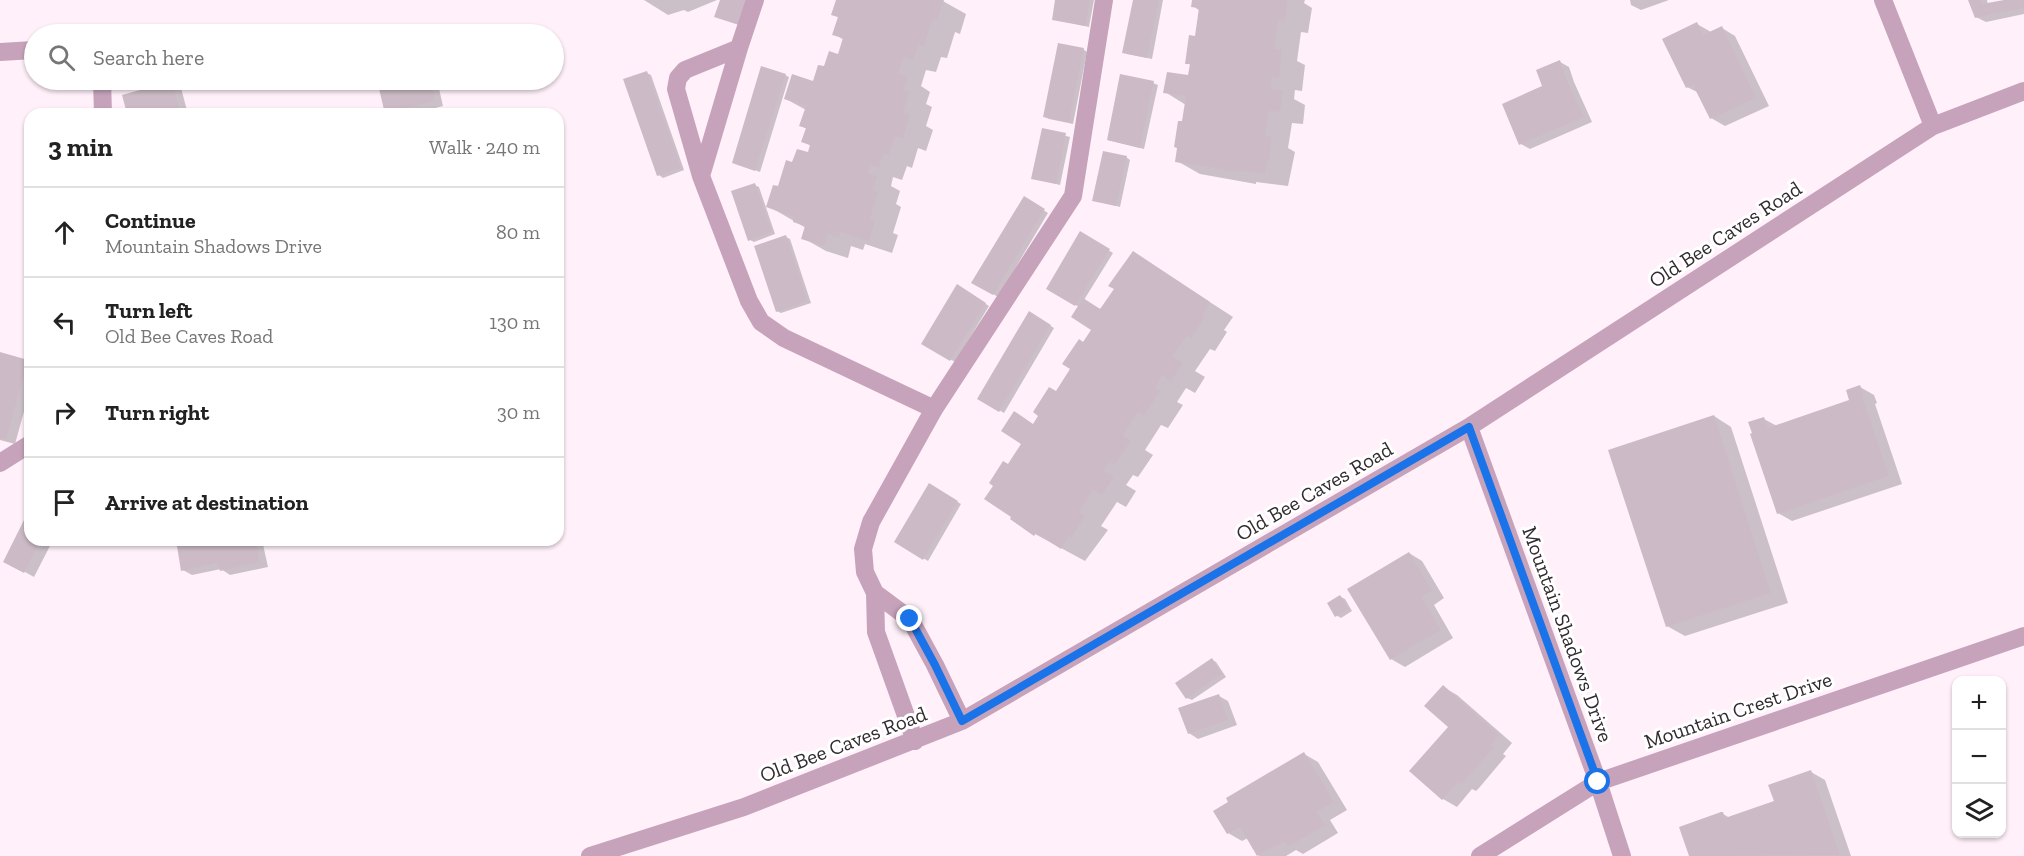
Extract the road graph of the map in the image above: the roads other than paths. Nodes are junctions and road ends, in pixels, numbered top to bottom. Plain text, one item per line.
1 (755, 0) edge
2 (1104, 0) edge
3 (1883, 0) edge
4 (739, 48) junction
5 (24, 51) edge
6 (0, 52) edge
7 (102, 90) edge
8 (2024, 91) edge
9 (103, 108) edge
10 (1933, 126) junction
11 (701, 176) junction
12 (934, 409) junction
13 (1469, 427) junction
14 (24, 448) edge
15 (0, 463) edge
16 (875, 593) junction
17 (2024, 636) edge
18 (962, 721) junction
19 (915, 741) junction
20 (1598, 782) junction
21 (590, 856) edge
22 (1480, 856) edge
23 (1622, 856) edge

1 - 4 street
2 - 12 street
3 - 10 street
4 - 11 street
4 - 11 street
5 - 6 street
7 - 9 street
8 - 10 street, Old Bee Caves Road
10 - 13 street, Old Bee Caves Road
11 - 12 street
12 - 16 street
13 - 18 street, Old Bee Caves Road
13 - 20 street, Mountain Shadows Drive
14 - 15 street
16 - 18 street
16 - 19 street
17 - 20 street, Mountain Crest Drive
18 - 19 street, Old Bee Caves Road
19 - 21 street, Old Bee Caves Road
20 - 22 street, Mountain Crest Drive
20 - 23 street, Mountain Shadows Drive

